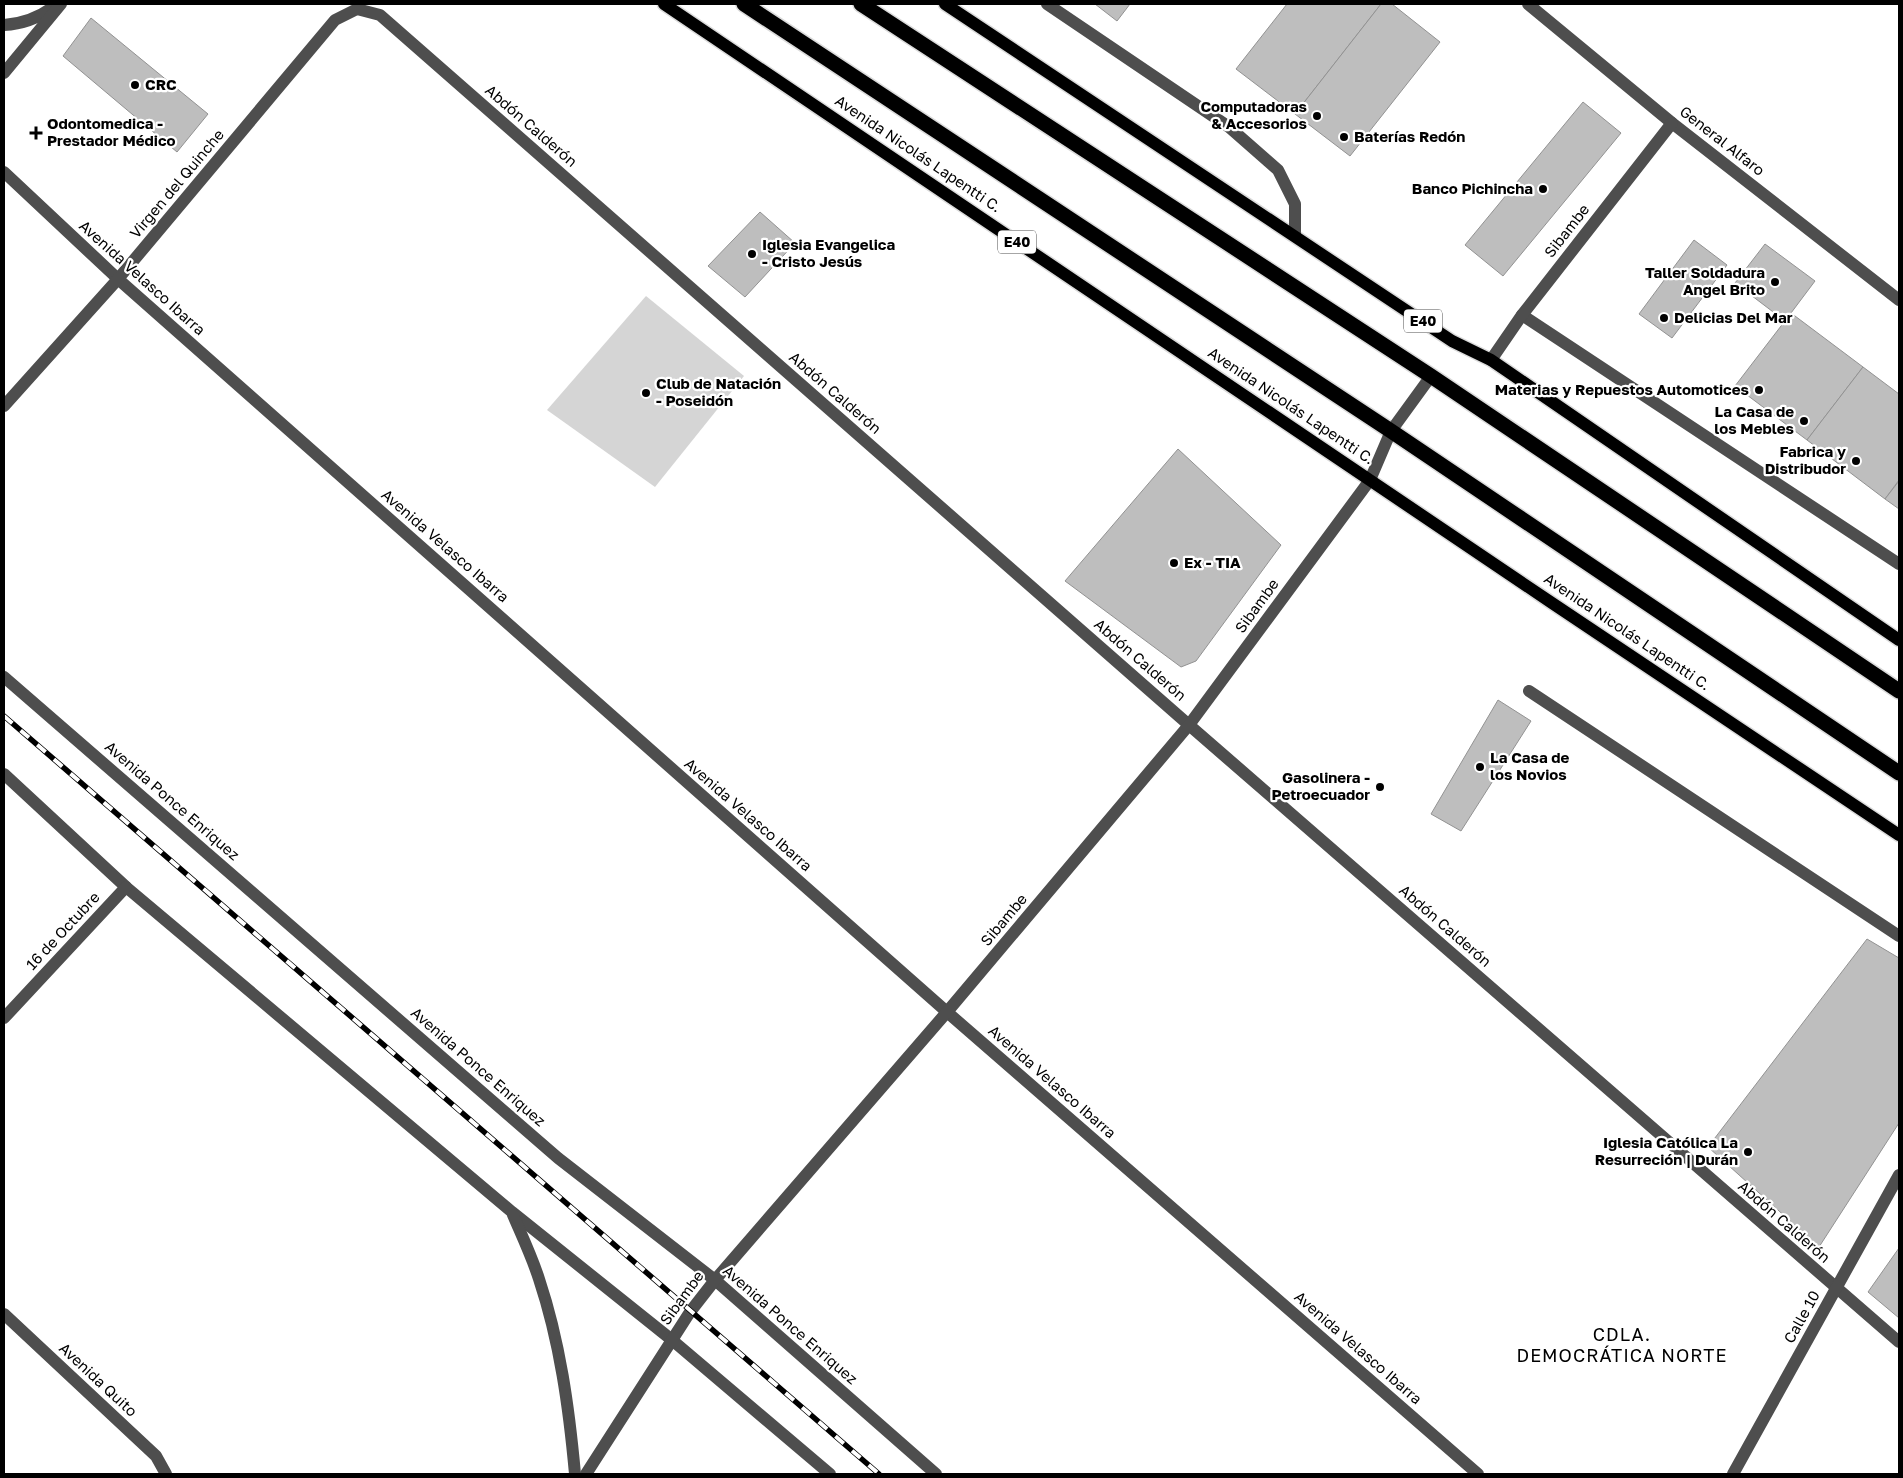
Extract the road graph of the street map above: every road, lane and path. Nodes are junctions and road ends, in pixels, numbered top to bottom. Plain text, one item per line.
1 (59, 4) edge
2 (664, 4) edge
3 (744, 4) edge
4 (861, 4) edge
5 (945, 4) edge
6 (1047, 4) edge
7 (1528, 4) edge
8 (357, 8) joint
9 (4, 25) edge
10 (4, 73) edge
11 (1672, 123) junction
12 (4, 172) edge
13 (1295, 236) junction
14 (118, 279) junction
15 (1899, 300) edge
16 (1522, 315) junction
17 (1491, 360) junction
18 (1431, 376) junction
19 (4, 406) edge
20 (1391, 431) junction
21 (1370, 480) junction
22 (1899, 564) edge
23 (1899, 640) edge
24 (4, 678) edge
25 (1529, 691) dead end
26 (1899, 691) edge
27 (1189, 725) junction
28 (1899, 773) edge
29 (4, 774) edge
30 (1899, 835) edge
31 (126, 887) junction
32 (1899, 936) edge
33 (947, 1012) junction
34 (4, 1018) edge
35 (1899, 1175) edge
36 (512, 1212) junction
37 (715, 1280) junction
38 (1836, 1288) junction
39 (4, 1314) edge
40 (672, 1340) junction
41 (1899, 1342) edge
42 (166, 1474) edge
43 (575, 1474) edge
44 (586, 1474) edge
45 (830, 1474) edge
46 (936, 1474) edge
47 (1478, 1474) edge
48 (1733, 1474) edge

1 - 9 street
1 - 10 street
2 - 21 main road, Avenida Nicolás Lapentti C. / E40
3 - 20 highway, Avenida Nicolás Lapentti C.
4 - 18 highway, E40
5 - 13 main road, E40
6 - 13 street
7 - 11 street, General Alfaro
8 - 14 street, Virgen del Quinche
8 - 27 street, Abdón Calderón
11 - 15 street, General Alfaro
11 - 16 street, Sibambe
12 - 14 street, Avenida Velasco Ibarra
13 - 17 main road, E40
14 - 19 street, Virgen del Quinche
14 - 33 street, Avenida Velasco Ibarra
16 - 17 street, Sibambe
16 - 22 street
17 - 23 main road, E40
18 - 20 street, Sibambe
18 - 26 highway, E40
20 - 21 street, Sibambe
20 - 28 highway, Avenida Nicolás Lapentti C.
21 - 27 street, Sibambe
21 - 30 main road, Avenida Nicolás Lapentti C. / E40
24 - 37 street, Avenida Ponce Enriquez
25 - 32 street
27 - 33 street, Sibambe
27 - 38 street, Abdón Calderón
29 - 31 street
31 - 34 street, 16 de Octubre
31 - 36 street
33 - 37 street, Sibambe
33 - 47 street, Avenida Velasco Ibarra
35 - 38 street, Calle 10
36 - 40 street
36 - 43 street
37 - 40 street, Sibambe
37 - 46 street, Avenida Ponce Enriquez
38 - 41 street, Abdón Calderón
38 - 48 street, Calle 10
39 - 42 street, Avenida Quito
40 - 44 street, Sibambe
40 - 45 street

